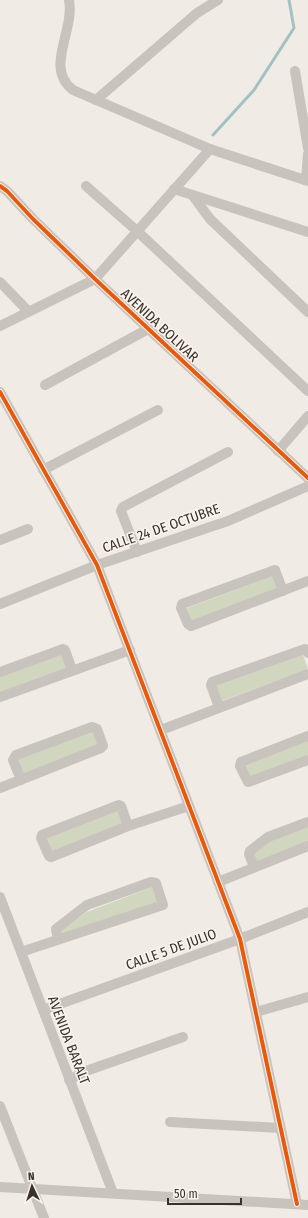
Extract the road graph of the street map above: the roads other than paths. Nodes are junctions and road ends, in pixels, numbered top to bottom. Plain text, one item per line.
1 (69, 0) edge
2 (212, 2) edge
3 (295, 71) dead end
4 (96, 100) junction
5 (308, 148) edge
6 (210, 149) junction
7 (308, 154) edge
8 (307, 181) edge
9 (0, 186) edge
10 (86, 186) dead end
11 (174, 189) junction
12 (193, 196) junction
13 (137, 231) junction
14 (308, 232) edge
15 (95, 279) junction
16 (0, 282) edge
17 (28, 311) junction
18 (308, 312) edge
19 (0, 326) edge
20 (148, 329) junction
21 (44, 385) dead end
22 (308, 391) edge
23 (0, 393) edge
24 (158, 410) dead end
25 (308, 416) edge
26 (278, 451) junction
27 (228, 452) dead end
28 (43, 470) junction
29 (308, 478) edge
30 (308, 486) edge
31 (28, 529) dead end
32 (0, 540) edge
33 (137, 552) junction
34 (97, 564) junction
35 (308, 581) edge
36 (283, 591) junction
37 (0, 604) edge
38 (130, 650) junction
39 (308, 653) edge
40 (72, 670) junction
41 (0, 672) edge
42 (308, 674) edge
43 (0, 697) edge
44 (219, 707) junction
45 (161, 730) junction
46 (308, 736) edge
47 (308, 760) edge
48 (21, 780) junction
49 (0, 788) edge
50 (190, 806) junction
51 (308, 822) edge
52 (128, 826) junction
53 (308, 846) edge
54 (254, 867) junction
55 (218, 882) junction
56 (0, 897) edge
57 (308, 912) edge
58 (240, 939) junction
59 (58, 940) junction
60 (21, 952) junction
61 (308, 997) edge
62 (43, 1010) junction
63 (256, 1012) junction
64 (183, 1037) dead end
65 (69, 1080) junction
66 (0, 1106) edge
67 (170, 1122) dead end
68 (280, 1128) junction
69 (0, 1186) edge
70 (31, 1189) junction
71 (114, 1193) junction
72 (296, 1204) junction
73 (308, 1205) edge
74 (44, 1218) edge

1 - 4 street
2 - 4 street
3 - 5 street
4 - 6 street
6 - 8 street
6 - 11 street
7 - 8 street
9 - 15 street, AVENIDA BOLIVAR
10 - 13 street
11 - 12 street
11 - 13 street
12 - 14 street
12 - 18 street
13 - 15 street
13 - 22 street
15 - 17 street
15 - 20 street, AVENIDA BOLIVAR
16 - 17 street
17 - 19 street
20 - 21 street
20 - 26 street, AVENIDA BOLIVAR
23 - 28 street
24 - 28 street
25 - 26 street
26 - 29 street, AVENIDA BOLIVAR
27 - 33 street
28 - 34 street
30 - 33 street, CALLE 24 DE OCTUBRE
31 - 32 street
33 - 34 street, CALLE 24 DE OCTUBRE
34 - 37 street, CALLE 24 DE OCTUBRE
34 - 38 street
35 - 36 street
36 - 36 street
38 - 40 street
38 - 45 street
39 - 44 street
40 - 41 street
40 - 43 street
42 - 44 street
44 - 45 street
45 - 50 street
46 - 47 street
48 - 48 street
48 - 49 street
50 - 52 street
50 - 55 street
51 - 54 street
52 - 52 street
53 - 54 street
54 - 55 street
55 - 58 street
56 - 60 street, AVENIDA BARALT
57 - 58 street, CALLE 5 DE JULIO
58 - 62 street, CALLE 5 DE JULIO
58 - 63 street
59 - 59 street
59 - 60 street
60 - 62 street, AVENIDA BARALT
61 - 63 street
62 - 65 street, AVENIDA BARALT
63 - 68 street
64 - 65 street
65 - 71 street, AVENIDA BARALT
66 - 70 street
67 - 68 street
68 - 72 street
69 - 70 street
70 - 71 street
70 - 74 street
71 - 72 street
72 - 73 street

